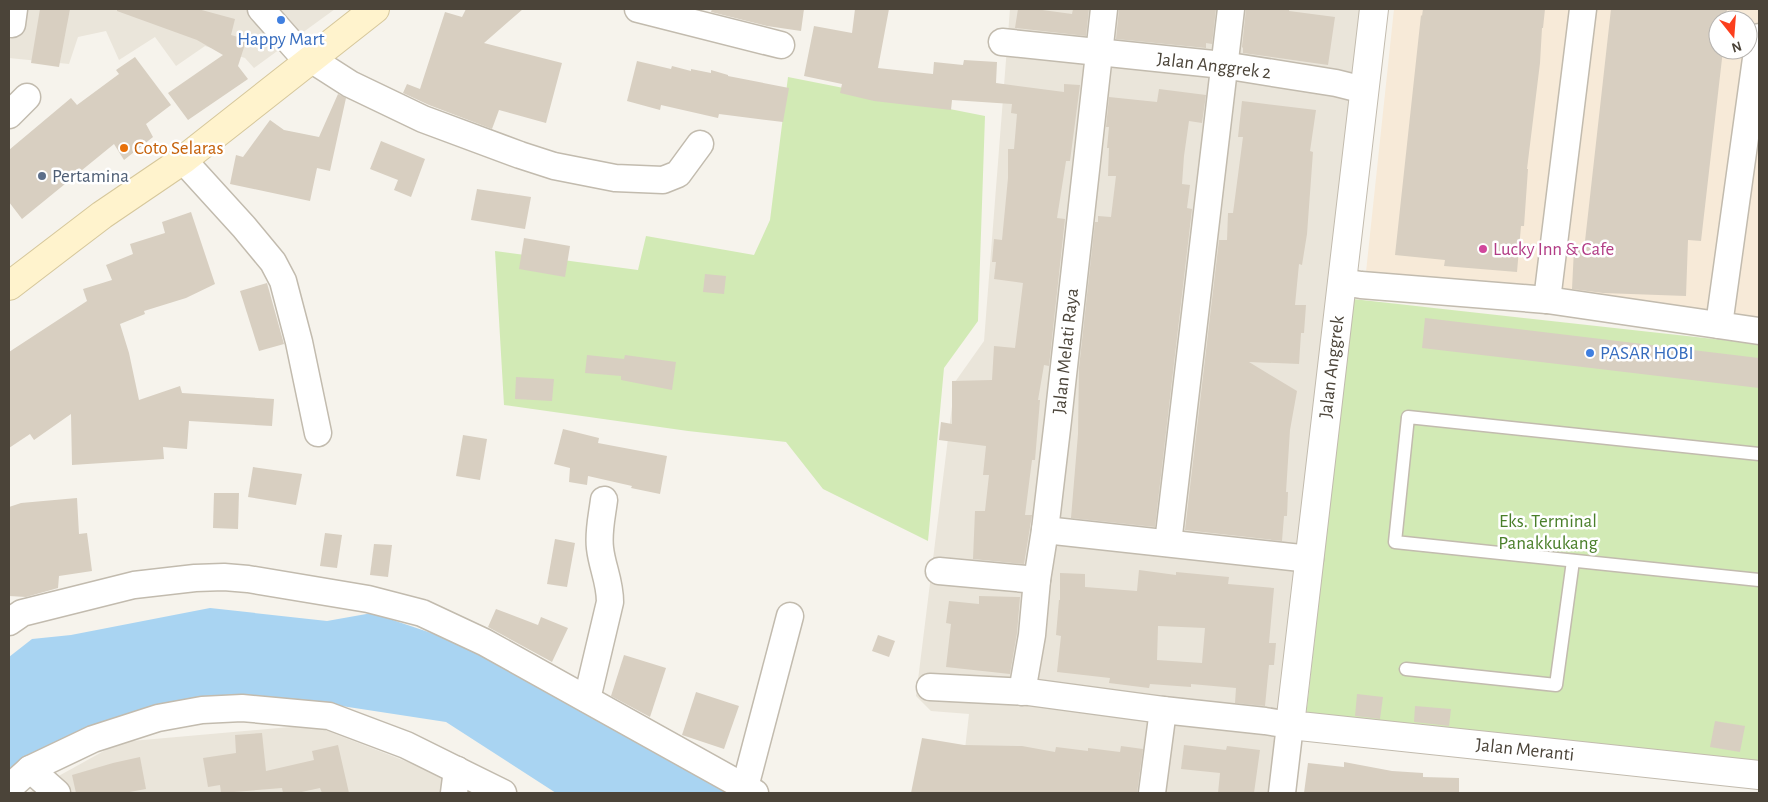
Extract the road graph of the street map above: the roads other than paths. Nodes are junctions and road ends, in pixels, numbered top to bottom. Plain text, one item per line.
1 (261, 9) edge
2 (375, 9) edge
3 (638, 9) edge
4 (1104, 9) edge
5 (1231, 9) edge
6 (1374, 9) edge
7 (1583, 9) edge
8 (1759, 37) edge
9 (1002, 42) dead end
10 (781, 45) dead end
11 (1099, 53) junction
12 (309, 60) junction
13 (1224, 65) junction
14 (1364, 90) junction
15 (700, 144) dead end
16 (183, 160) junction
17 (1342, 282) junction
18 (9, 286) edge
19 (1547, 300) junction
20 (1718, 325) junction
21 (1759, 331) edge
22 (318, 433) dead end
23 (1759, 454) edge
24 (604, 500) dead end
25 (1045, 530) junction
26 (1168, 543) junction
27 (1310, 559) junction
28 (1573, 561) junction
29 (939, 571) dead end
30 (1037, 580) junction
31 (1759, 580) edge
32 (790, 616) dead end
33 (9, 622) edge
34 (1406, 669) dead end
35 (930, 687) dead end
36 (1022, 692) junction
37 (587, 700) junction
38 (1163, 710) junction
39 (1290, 725) junction
40 (30, 769) junction
41 (1759, 775) edge
42 (456, 781) edge
43 (9, 788) edge
44 (750, 790) edge
45 (57, 793) edge
46 (503, 793) edge
47 (1152, 793) edge
48 (1282, 793) edge

1 - 12 street
2 - 12 main road
3 - 10 street
4 - 11 street, Jalan Melati Raya
5 - 13 street
6 - 14 street, Jalan Anggrek
7 - 19 street
8 - 20 street
9 - 11 street, Jalan Anggrek 2
11 - 13 street, Jalan Anggrek 2
11 - 25 street, Jalan Melati Raya
12 - 15 street
12 - 16 main road
13 - 14 street, Jalan Anggrek 2
13 - 26 street
14 - 17 street, Jalan Anggrek
16 - 18 main road
16 - 22 street
17 - 19 street
17 - 27 street, Jalan Anggrek
19 - 20 street
20 - 21 street
23 - 28 lane
24 - 37 street
25 - 26 street
25 - 30 street, Jalan Melati Raya
26 - 27 street
27 - 39 street, Jalan Anggrek
28 - 31 lane
28 - 34 lane
29 - 30 street
30 - 36 street, Jalan Melati Raya
32 - 44 street
33 - 37 street
35 - 36 street
36 - 38 street
37 - 44 street
38 - 39 street
38 - 47 street
39 - 41 street, Jalan Meranti
39 - 48 street
40 - 42 street
40 - 43 street
40 - 45 street
42 - 46 street

